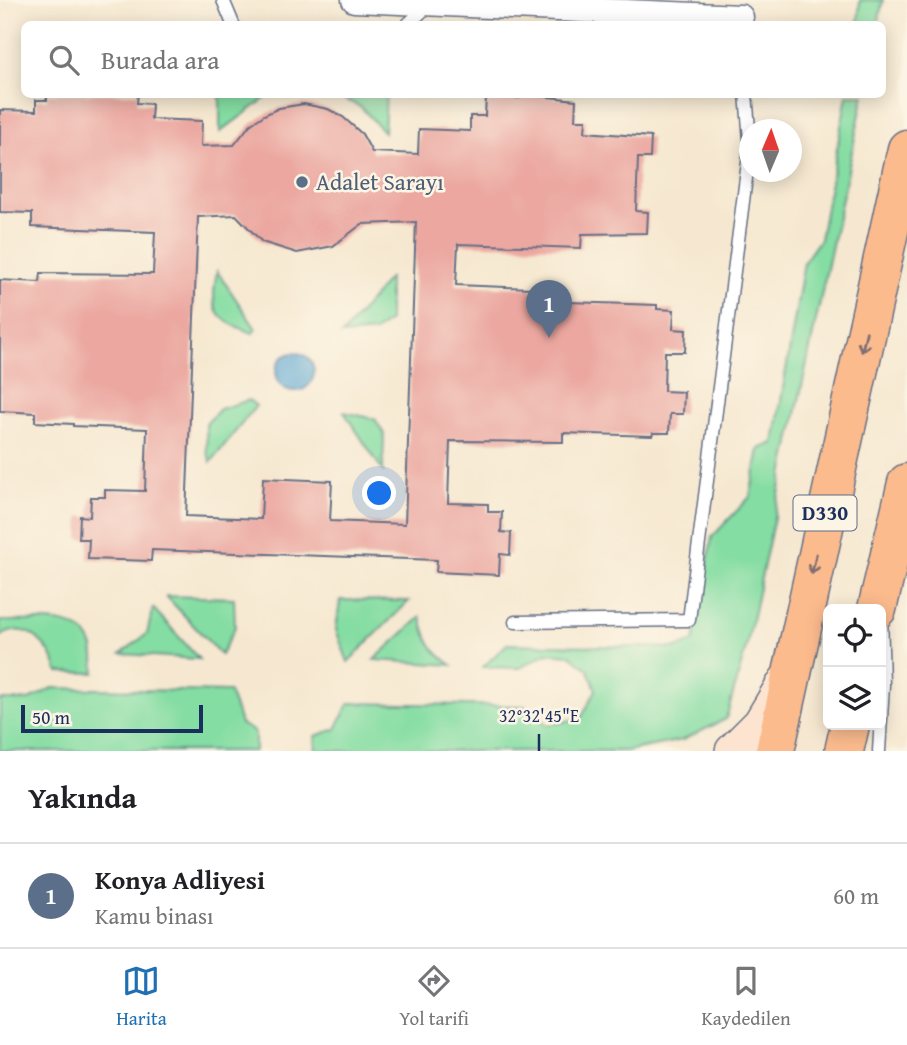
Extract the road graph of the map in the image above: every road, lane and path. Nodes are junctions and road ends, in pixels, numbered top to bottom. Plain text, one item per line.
1 (223, 0) edge
2 (354, 0) edge
3 (430, 2) edge
4 (232, 21) edge
5 (411, 21) edge
6 (741, 21) edge
7 (746, 98) edge
8 (748, 119) edge
9 (907, 149) edge
10 (745, 182) edge
11 (907, 482) edge
12 (879, 601) edge
13 (515, 622) dead end
14 (790, 673) junction
15 (849, 730) edge
16 (732, 751) edge
17 (775, 751) edge
18 (844, 751) edge
19 (879, 751) edge

1 - 4 lane
2 - 3 street
3 - 5 lane
3 - 6 street
7 - 8 lane
9 -> 14 highway, D330
10 - 13 lane
11 - 12 highway
12 - 19 lane
14 - 16 street
14 - 17 highway, D330
15 - 18 highway

